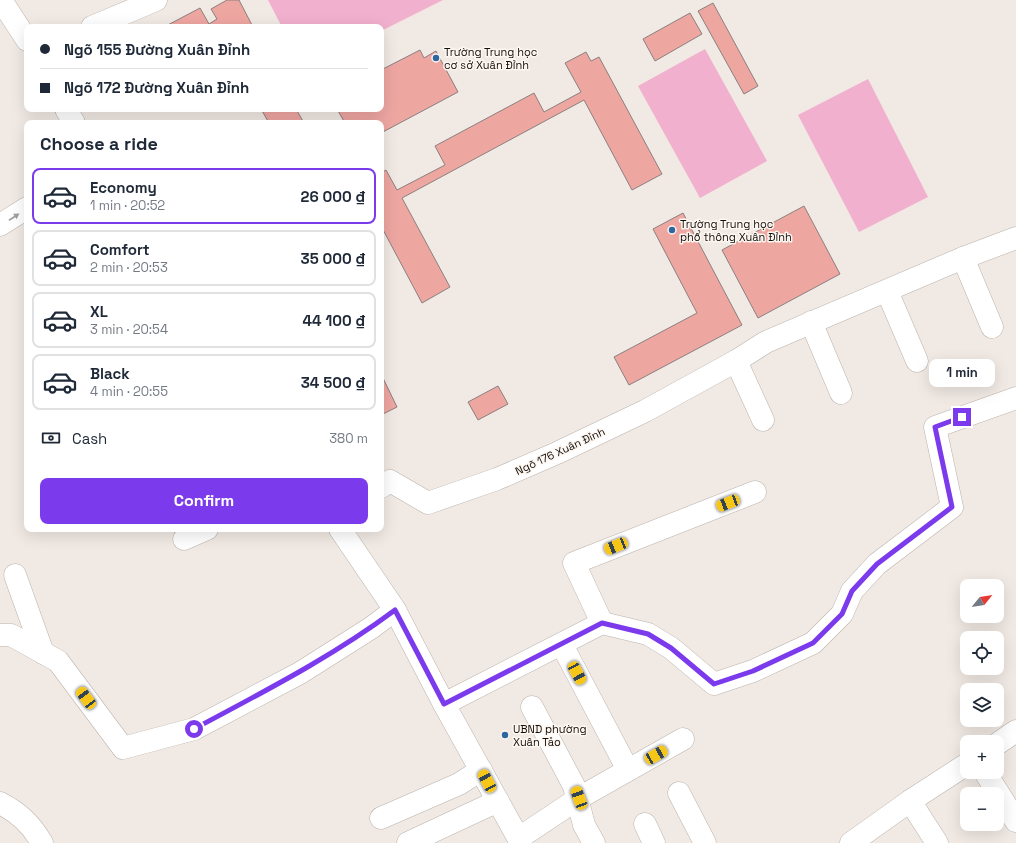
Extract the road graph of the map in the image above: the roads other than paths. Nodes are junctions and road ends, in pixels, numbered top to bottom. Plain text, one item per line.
1 (1, 0) edge
2 (156, 0) edge
3 (6, 24) edge
4 (99, 24) edge
5 (24, 38) edge
6 (24, 210) edge
7 (0, 225) edge
8 (1016, 238) edge
9 (963, 258) junction
10 (887, 291) junction
11 (811, 322) junction
12 (992, 327) dead end
13 (736, 361) junction
14 (917, 361) dead end
15 (841, 393) dead end
16 (1016, 398) edge
17 (763, 420) dead end
18 (384, 484) edge
19 (755, 492) dead end
20 (199, 532) edge
21 (342, 532) edge
22 (184, 539) dead end
23 (15, 575) dead end
24 (395, 610) junction
25 (602, 623) junction
26 (0, 635) edge
27 (562, 645) junction
28 (43, 653) junction
29 (444, 704) junction
30 (532, 707) dead end
31 (1016, 731) edge
32 (683, 739) dead end
33 (1004, 739) edge
34 (960, 769) edge
35 (481, 770) junction
36 (628, 770) junction
37 (989, 779) edge
38 (679, 793) dead end
39 (579, 798) junction
40 (498, 801) junction
41 (910, 801) junction
42 (0, 803) edge
43 (381, 818) dead end
44 (1016, 821) edge
45 (520, 841) edge
46 (42, 843) edge
47 (408, 843) edge
48 (594, 843) edge
49 (705, 843) edge
50 (852, 843) edge
51 (936, 843) edge

1 - 3 street
2 - 4 street
3 - 5 street
7 -> 6 street
8 - 9 street, Ngõ 176 Xuân Đỉnh
9 - 10 street, Ngõ 176 Xuân Đỉnh
9 - 12 street
10 - 11 street, Ngõ 176 Xuân Đỉnh
10 - 14 street
11 - 13 street, Ngõ 176 Xuân Đỉnh
11 - 15 street
13 - 17 street
13 - 18 street, Ngõ 176 Xuân Đỉnh
16 - 25 street
19 - 25 street
20 - 22 street
21 - 24 street
23 - 28 street
24 - 28 street
24 - 29 street
25 - 27 street
26 - 28 street
27 - 29 street
27 - 36 street
29 - 35 street
30 - 39 street
31 - 33 street
32 - 36 street
34 - 41 street
35 - 40 street
35 - 43 street
36 - 39 street
37 - 44 street
38 - 49 street
39 - 45 street
39 - 48 street
40 - 45 street
40 - 47 street
41 - 50 street
41 - 51 street
42 - 46 street

